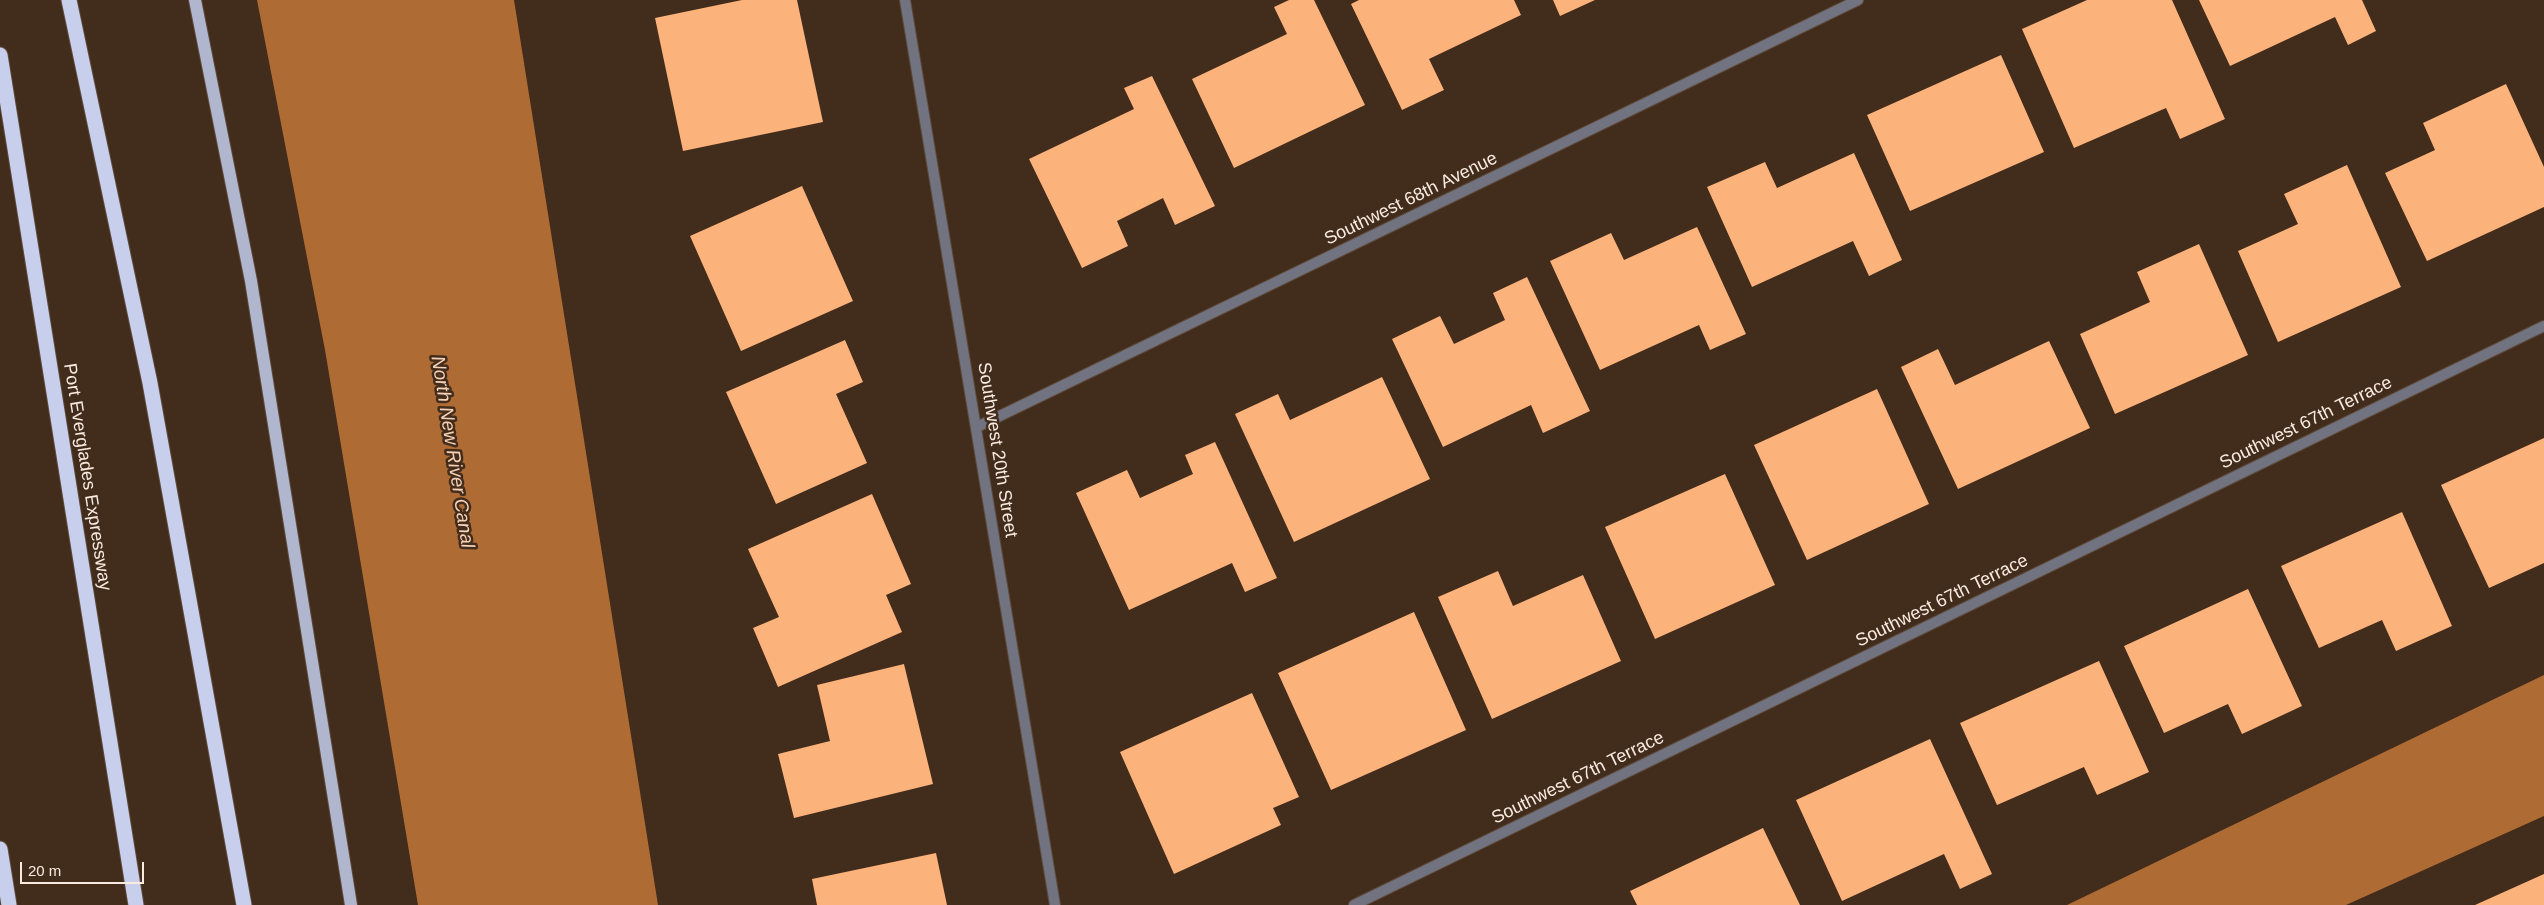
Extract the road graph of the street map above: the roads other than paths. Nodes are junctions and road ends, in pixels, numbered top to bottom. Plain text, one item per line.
1 (69, 0) edge
2 (195, 0) edge
3 (905, 0) edge
4 (1858, 0) edge
5 (0, 55) edge
6 (2544, 326) edge
7 (977, 427) junction
8 (0, 849) edge
9 (9, 905) edge
10 (136, 905) edge
11 (244, 905) edge
12 (351, 905) edge
13 (1055, 905) edge
14 (1354, 905) edge

1 - 11 highway
2 - 12 main road
3 - 7 street, Southwest 20th Street
4 - 7 street, Southwest 68th Avenue
5 - 10 highway, Port Everglades Expressway
6 - 14 street, Southwest 67th Terrace
7 - 13 street, Southwest 20th Street
8 - 9 highway

